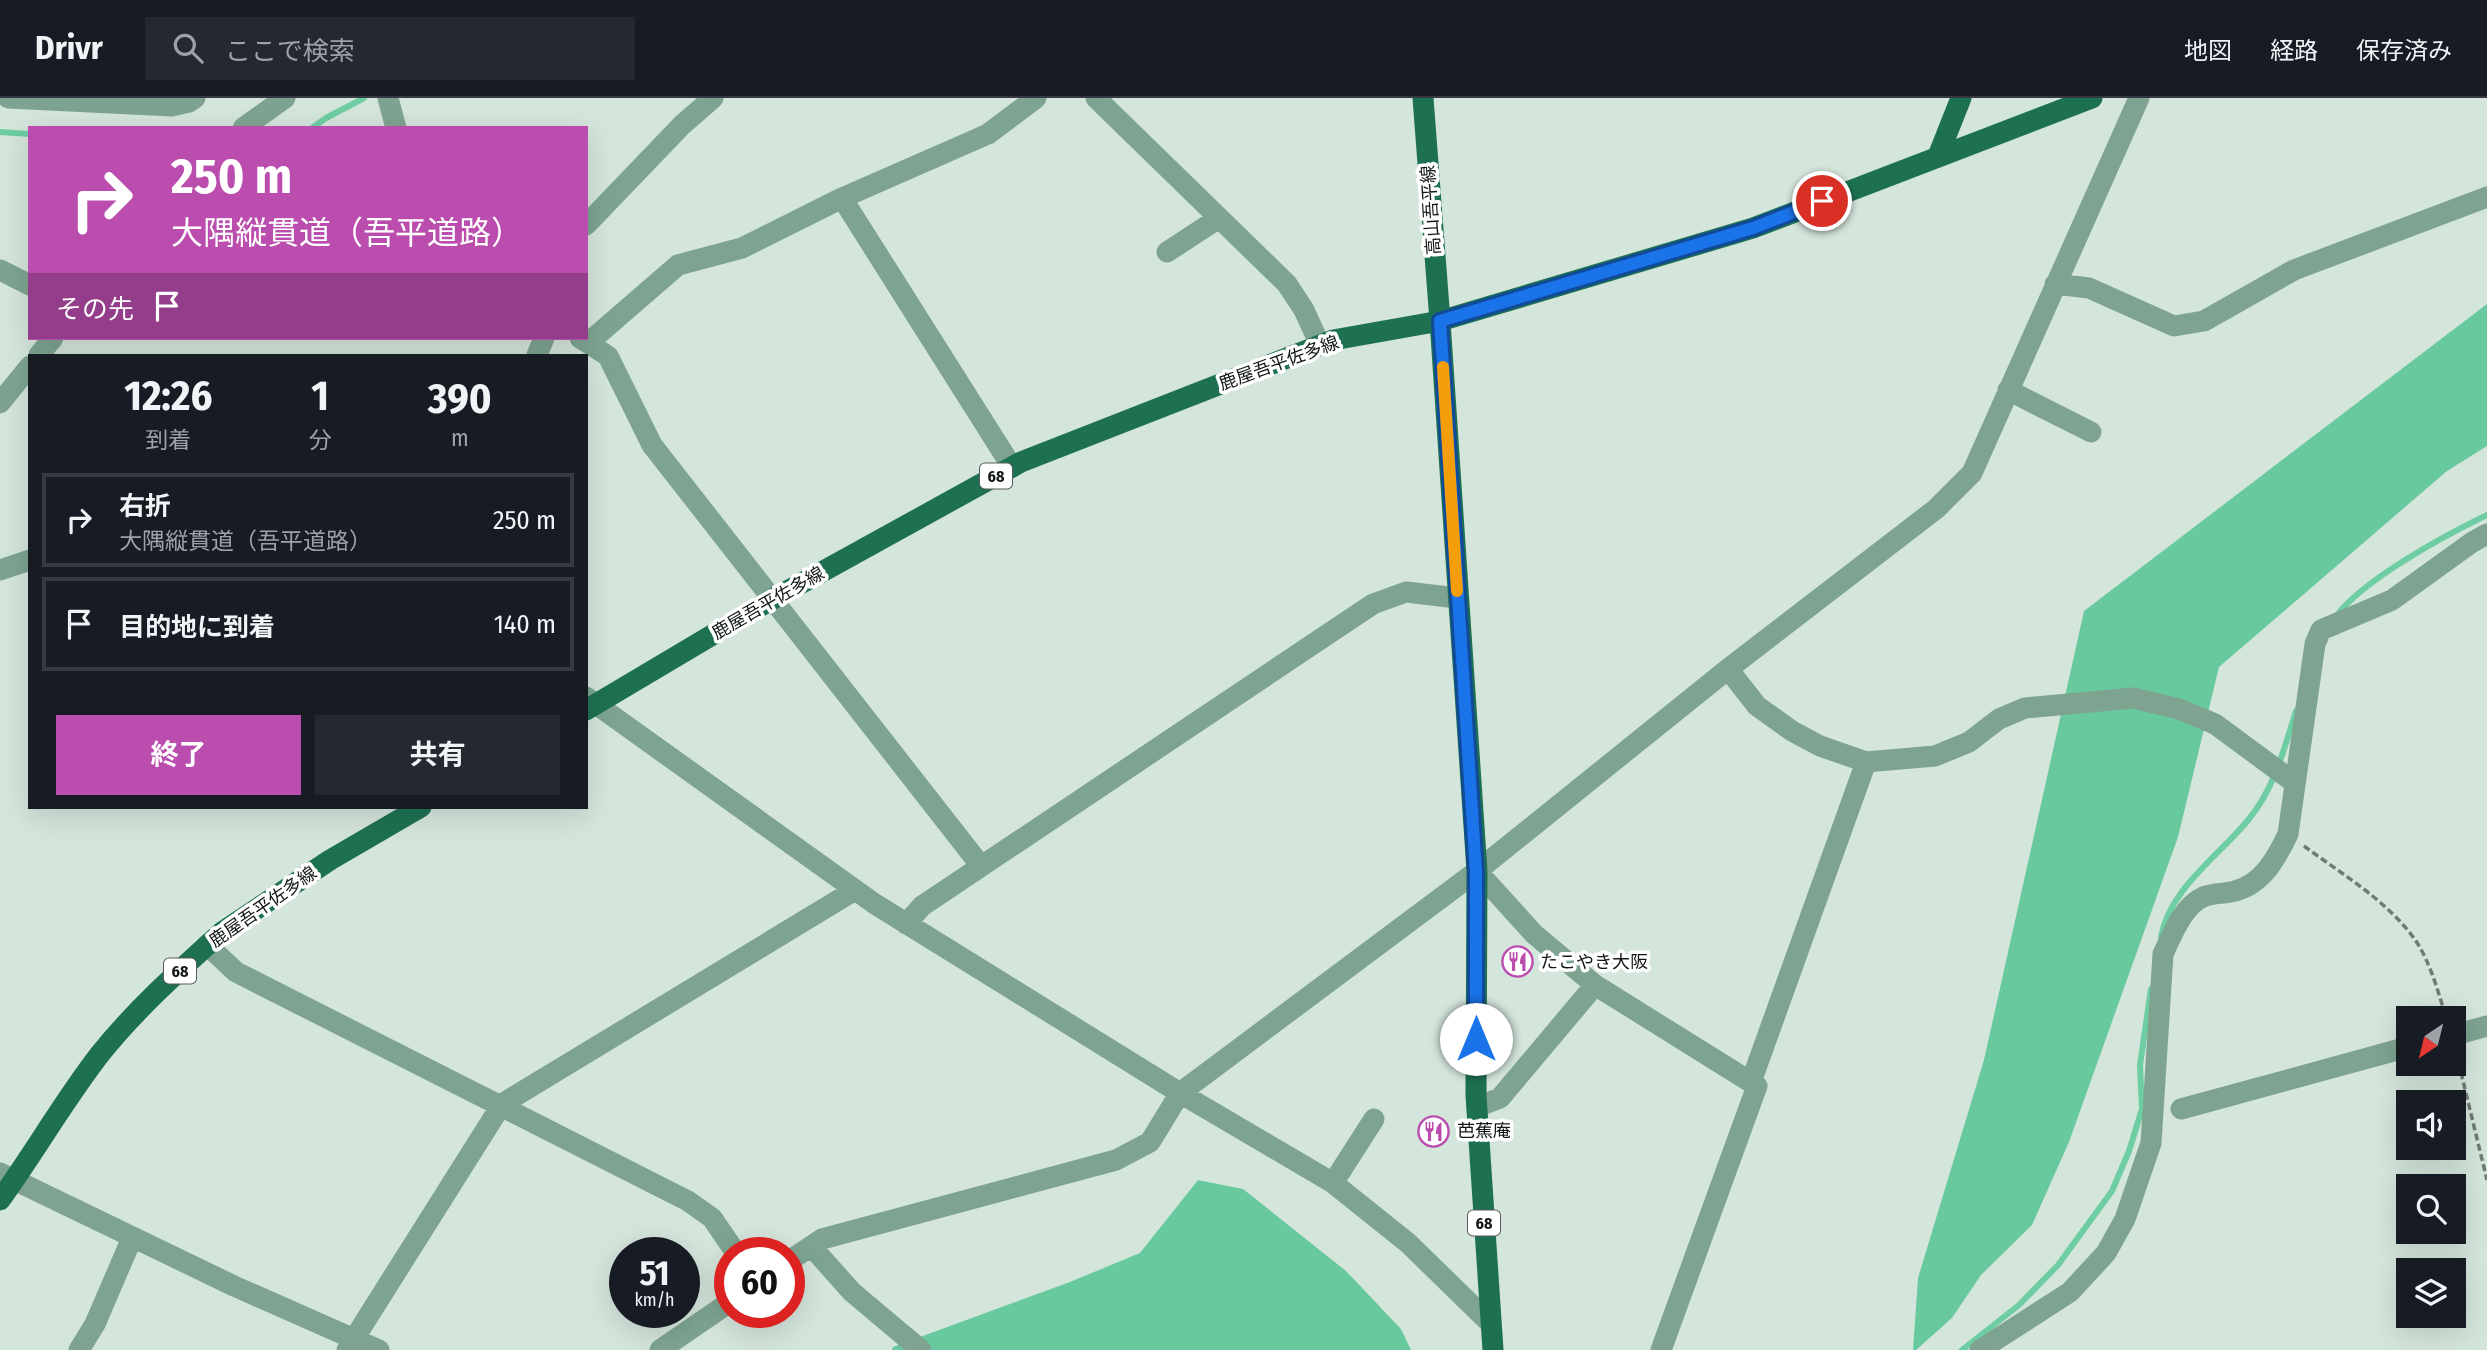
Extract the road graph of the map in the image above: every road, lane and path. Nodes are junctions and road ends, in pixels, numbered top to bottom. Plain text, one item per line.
1 (8, 98) edge
2 (195, 98) edge
3 (285, 98) edge
4 (388, 98) edge
5 (713, 98) edge
6 (1036, 98) edge
7 (1096, 98) edge
8 (1423, 98) edge
9 (1961, 98) edge
10 (2092, 98) edge
11 (2139, 98) edge
12 (246, 126) edge
13 (395, 126) edge
14 (1938, 156) junction
15 (2487, 197) edge
16 (842, 198) junction
17 (1219, 218) junction
18 (588, 223) edge
19 (1167, 252) dead end
20 (0, 270) edge
21 (28, 284) edge
22 (2055, 284) junction
23 (1440, 321) junction
24 (588, 337) edge
25 (51, 340) edge
26 (584, 340) edge
27 (1320, 345) junction
28 (40, 354) edge
29 (28, 368) edge
30 (2008, 390) junction
31 (0, 403) edge
32 (2091, 432) dead end
33 (1012, 467) junction
34 (2487, 534) edge
35 (28, 561) edge
36 (0, 569) edge
37 (1457, 598) junction
38 (771, 600) junction
39 (1728, 669) junction
40 (590, 704) edge
41 (1866, 762) junction
42 (2295, 783) junction
43 (418, 809) edge
44 (2288, 834) junction
45 (981, 866) junction
46 (1476, 872) junction
47 (855, 890) junction
48 (906, 924) junction
49 (207, 945) junction
50 (1595, 985) junction
51 (2443, 1006) edge
52 (2487, 1026) edge
53 (2466, 1033) edge
54 (2396, 1050) edge
55 (2463, 1076) edge
56 (1751, 1082) junction
57 (1180, 1093) junction
58 (502, 1104) junction
59 (1476, 1107) junction
60 (2181, 1109) dead end
61 (1374, 1119) dead end
62 (7, 1177) edge
63 (2487, 1181) edge
64 (1333, 1183) junction
65 (0, 1200) edge
66 (725, 1237) edge
67 (132, 1238) junction
68 (811, 1246) junction
69 (805, 1250) edge
70 (714, 1313) edge
71 (1490, 1323) junction
72 (351, 1344) edge
73 (79, 1350) edge
74 (379, 1350) edge
75 (660, 1350) edge
76 (922, 1350) edge
77 (1493, 1350) edge
78 (1661, 1350) edge
79 (1980, 1350) edge

1 - 2 street
3 - 12 street
4 - 13 street
5 - 18 street
6 - 16 street
7 - 17 street
8 - 23 main road, 高山吾平線
9 - 14 main road
10 - 14 main road, 68
11 - 22 street
14 - 23 main road, 68
15 - 22 street
16 - 24 street
16 - 33 street
17 - 19 street
17 - 27 street
20 - 21 street
22 - 30 street
23 - 27 main road, 鹿屋吾平佐多線 / 68
23 - 37 main road, 68
25 - 28 street
26 - 38 street
27 - 33 main road, 鹿屋吾平佐多線 / 68
29 - 31 street
30 - 32 street
30 - 39 street
33 - 38 main road, 鹿屋吾平佐多線 / 68
34 - 42 street
35 - 36 street
37 - 45 street
37 - 46 main road, 68
38 - 40 main road, 鹿屋吾平佐多線 / 68
38 - 45 street
39 - 41 street
39 - 46 street
40 - 47 street
41 - 42 street
41 - 56 street
42 - 44 street
43 - 49 main road, 鹿屋吾平佐多線 / 68
44 - 51 path
44 - 79 street
45 - 48 street
46 - 50 street
46 - 57 street
46 - 59 main road, 68
47 - 48 street
47 - 58 street
48 - 57 street
49 - 58 street
49 - 62 main road, 鹿屋吾平佐多線 / 68
50 - 56 street
50 - 59 street
52 - 53 street
54 - 60 street
55 - 63 path
56 - 78 street
57 - 64 street
57 - 68 street
58 - 66 street
58 - 72 street
59 - 71 main road, 68
61 - 64 street
62 - 65 main road, 鹿屋吾平佐多線 / 68
62 - 67 street
64 - 71 street
67 - 72 street
67 - 73 street
68 - 69 street
68 - 76 street
70 - 75 street
71 - 77 main road, 68
72 - 74 street

